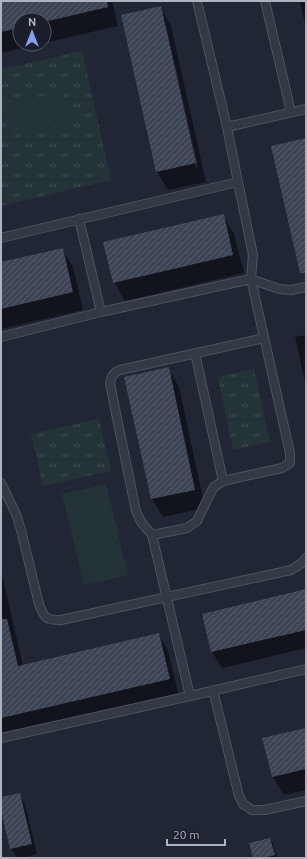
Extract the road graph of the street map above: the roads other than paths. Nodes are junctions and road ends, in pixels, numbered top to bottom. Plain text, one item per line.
1 (197, 1) edge
2 (266, 1) edge
3 (306, 109) edge
4 (291, 112) junction
5 (227, 127) junction
6 (238, 182) junction
7 (79, 220) junction
8 (1, 238) edge
9 (251, 279) junction
10 (306, 287) edge
11 (101, 312) junction
12 (1, 337) edge
13 (264, 338) junction
14 (195, 353) junction
15 (223, 481) junction
16 (1, 482) edge
17 (152, 535) junction
18 (306, 558) edge
19 (166, 597) junction
20 (306, 669) edge
21 (213, 690) junction
22 (190, 696) junction
23 (1, 738) edge
24 (306, 801) edge

1 - 5 lane
2 - 4 lane
3 - 4 lane
4 - 5 lane
5 - 6 lane
6 - 7 lane
6 - 9 lane
7 - 8 lane
7 - 11 lane
9 - 10 lane
9 - 11 lane
9 - 13 lane
11 - 12 lane
13 - 14 lane
13 - 15 lane
14 - 15 lane
14 - 17 lane
15 - 17 lane
16 - 19 lane
17 - 19 lane
18 - 19 lane
19 - 22 lane
20 - 21 lane
21 - 22 lane
21 - 24 lane
22 - 23 lane

